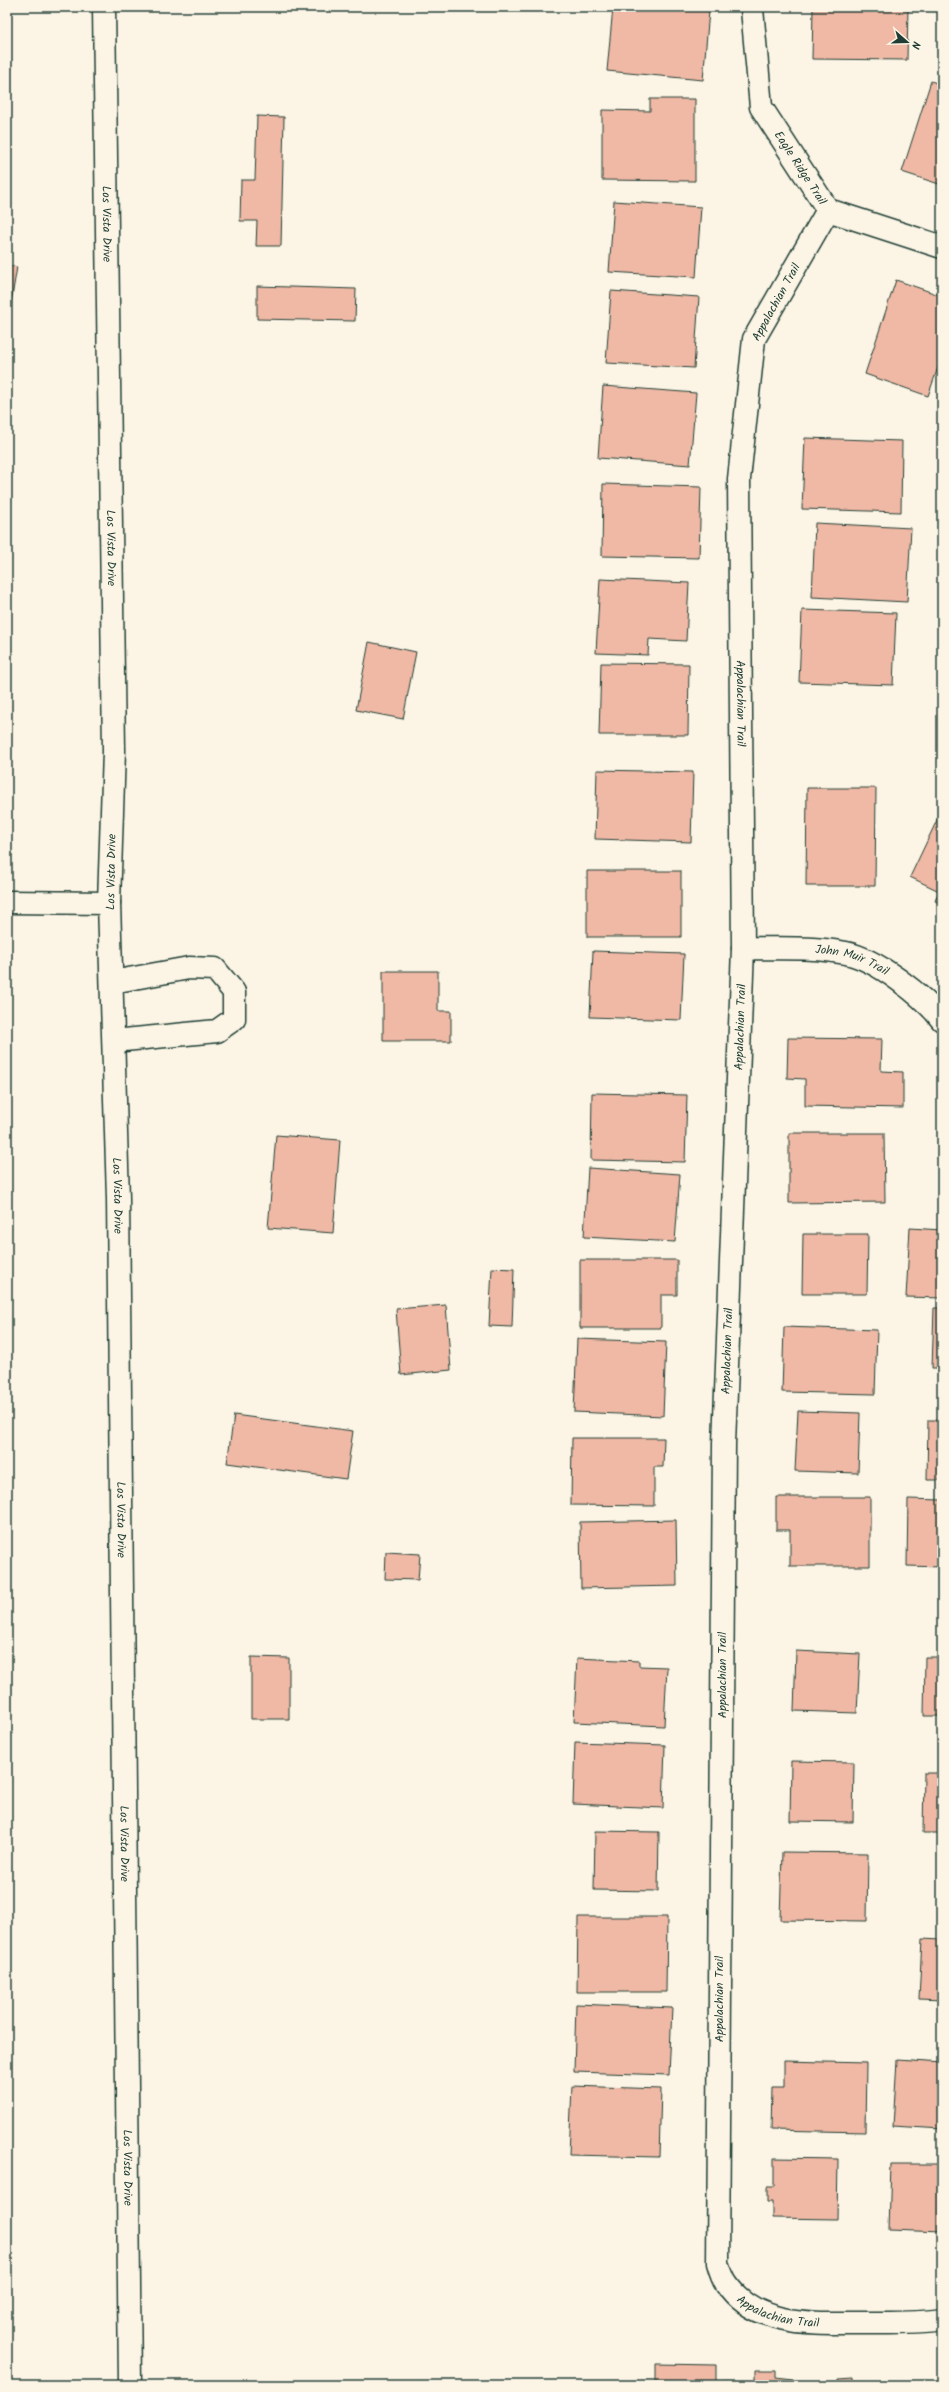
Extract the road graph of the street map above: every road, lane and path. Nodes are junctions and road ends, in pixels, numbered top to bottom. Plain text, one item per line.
1 (104, 7) edge
2 (752, 9) dead end
3 (828, 210) junction
4 (942, 247) edge
5 (7, 902) edge
6 (110, 903) junction
7 (742, 948) junction
8 (112, 982) junction
9 (942, 1020) edge
10 (114, 1041) junction
11 (942, 2320) edge
12 (130, 2385) edge

1 - 6 street, Los Vista Drive
2 - 3 street, Eagle Ridge Trail
3 - 4 street, Eagle Ridge Trail
3 - 7 street, Appalachian Trail
5 - 6 street
6 - 8 street, Los Vista Drive
7 - 9 street, John Muir Trail
7 - 11 street, Appalachian Trail
8 - 10 street, Los Vista Drive
8 - 10 street
10 - 12 street, Los Vista Drive

